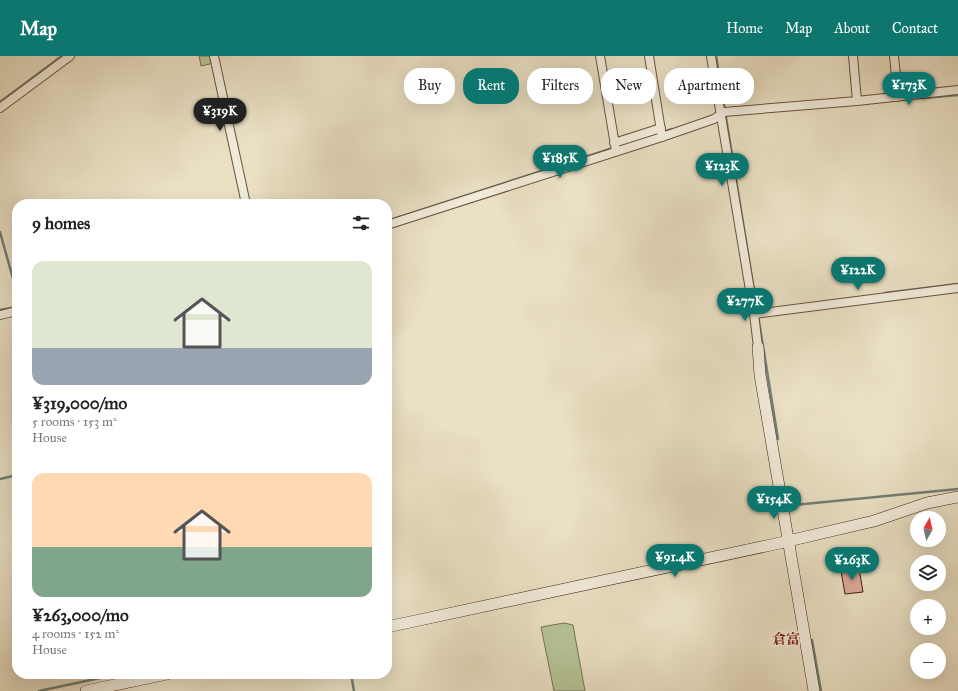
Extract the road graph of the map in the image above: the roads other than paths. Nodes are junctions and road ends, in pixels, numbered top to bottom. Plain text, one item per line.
1 (70, 56) edge
2 (214, 56) edge
3 (600, 56) edge
4 (649, 56) edge
5 (711, 56) edge
6 (853, 56) edge
7 (894, 56) edge
8 (958, 90) edge
9 (898, 97) junction
10 (857, 101) junction
11 (0, 108) edge
12 (724, 113) junction
13 (662, 132) junction
14 (615, 147) junction
15 (245, 199) edge
16 (392, 223) edge
17 (958, 288) edge
18 (12, 313) edge
19 (757, 314) junction
20 (0, 315) edge
21 (758, 347) joint
22 (958, 497) edge
23 (790, 541) junction
24 (392, 626) edge
25 (151, 679) edge
26 (126, 687) edge
27 (86, 691) edge
28 (814, 691) edge

1 - 11 street
2 - 15 street
3 - 14 street
4 - 13 street
5 - 12 street
6 - 10 street
7 - 9 street
8 - 9 street
9 - 10 street
10 - 12 street
12 - 13 street
12 - 19 street
13 - 14 street
14 - 16 street
17 - 19 street
18 - 20 street
19 - 21 street
21 - 23 street
22 - 23 street
23 - 24 street
23 - 28 street
25 - 26 street
26 - 27 street

